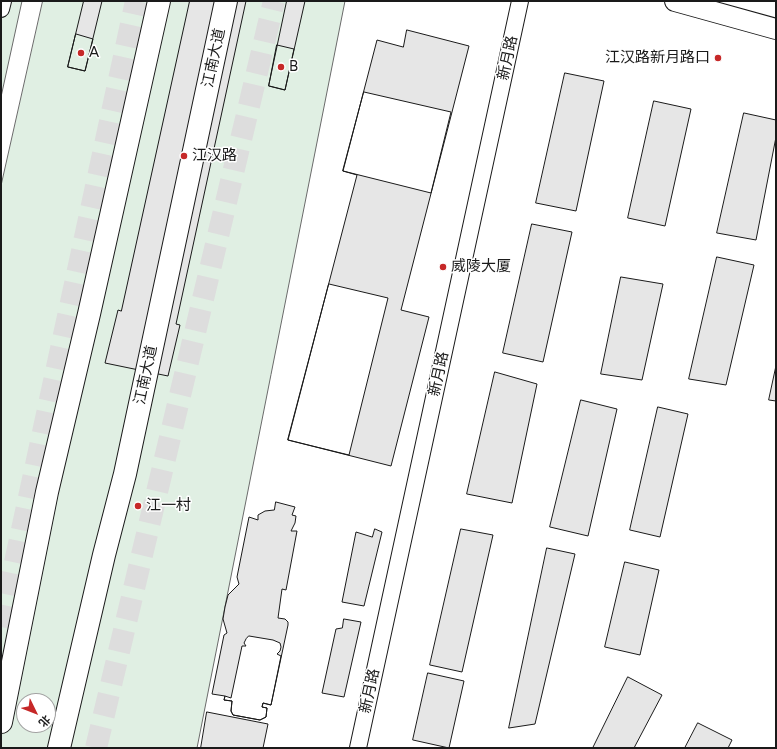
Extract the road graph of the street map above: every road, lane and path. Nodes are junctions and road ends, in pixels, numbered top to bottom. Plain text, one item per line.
1 (3, 1) edge
2 (159, 1) edge
3 (226, 1) edge
4 (520, 1) edge
5 (675, 1) edge
6 (1, 9) edge
7 (776, 29) edge
8 (1, 722) edge
9 (59, 748) edge
10 (358, 748) edge

1 - 6 street
2 - 8 main road
3 - 9 main road, 江南大道
4 - 10 street, 新月路
5 - 7 street

